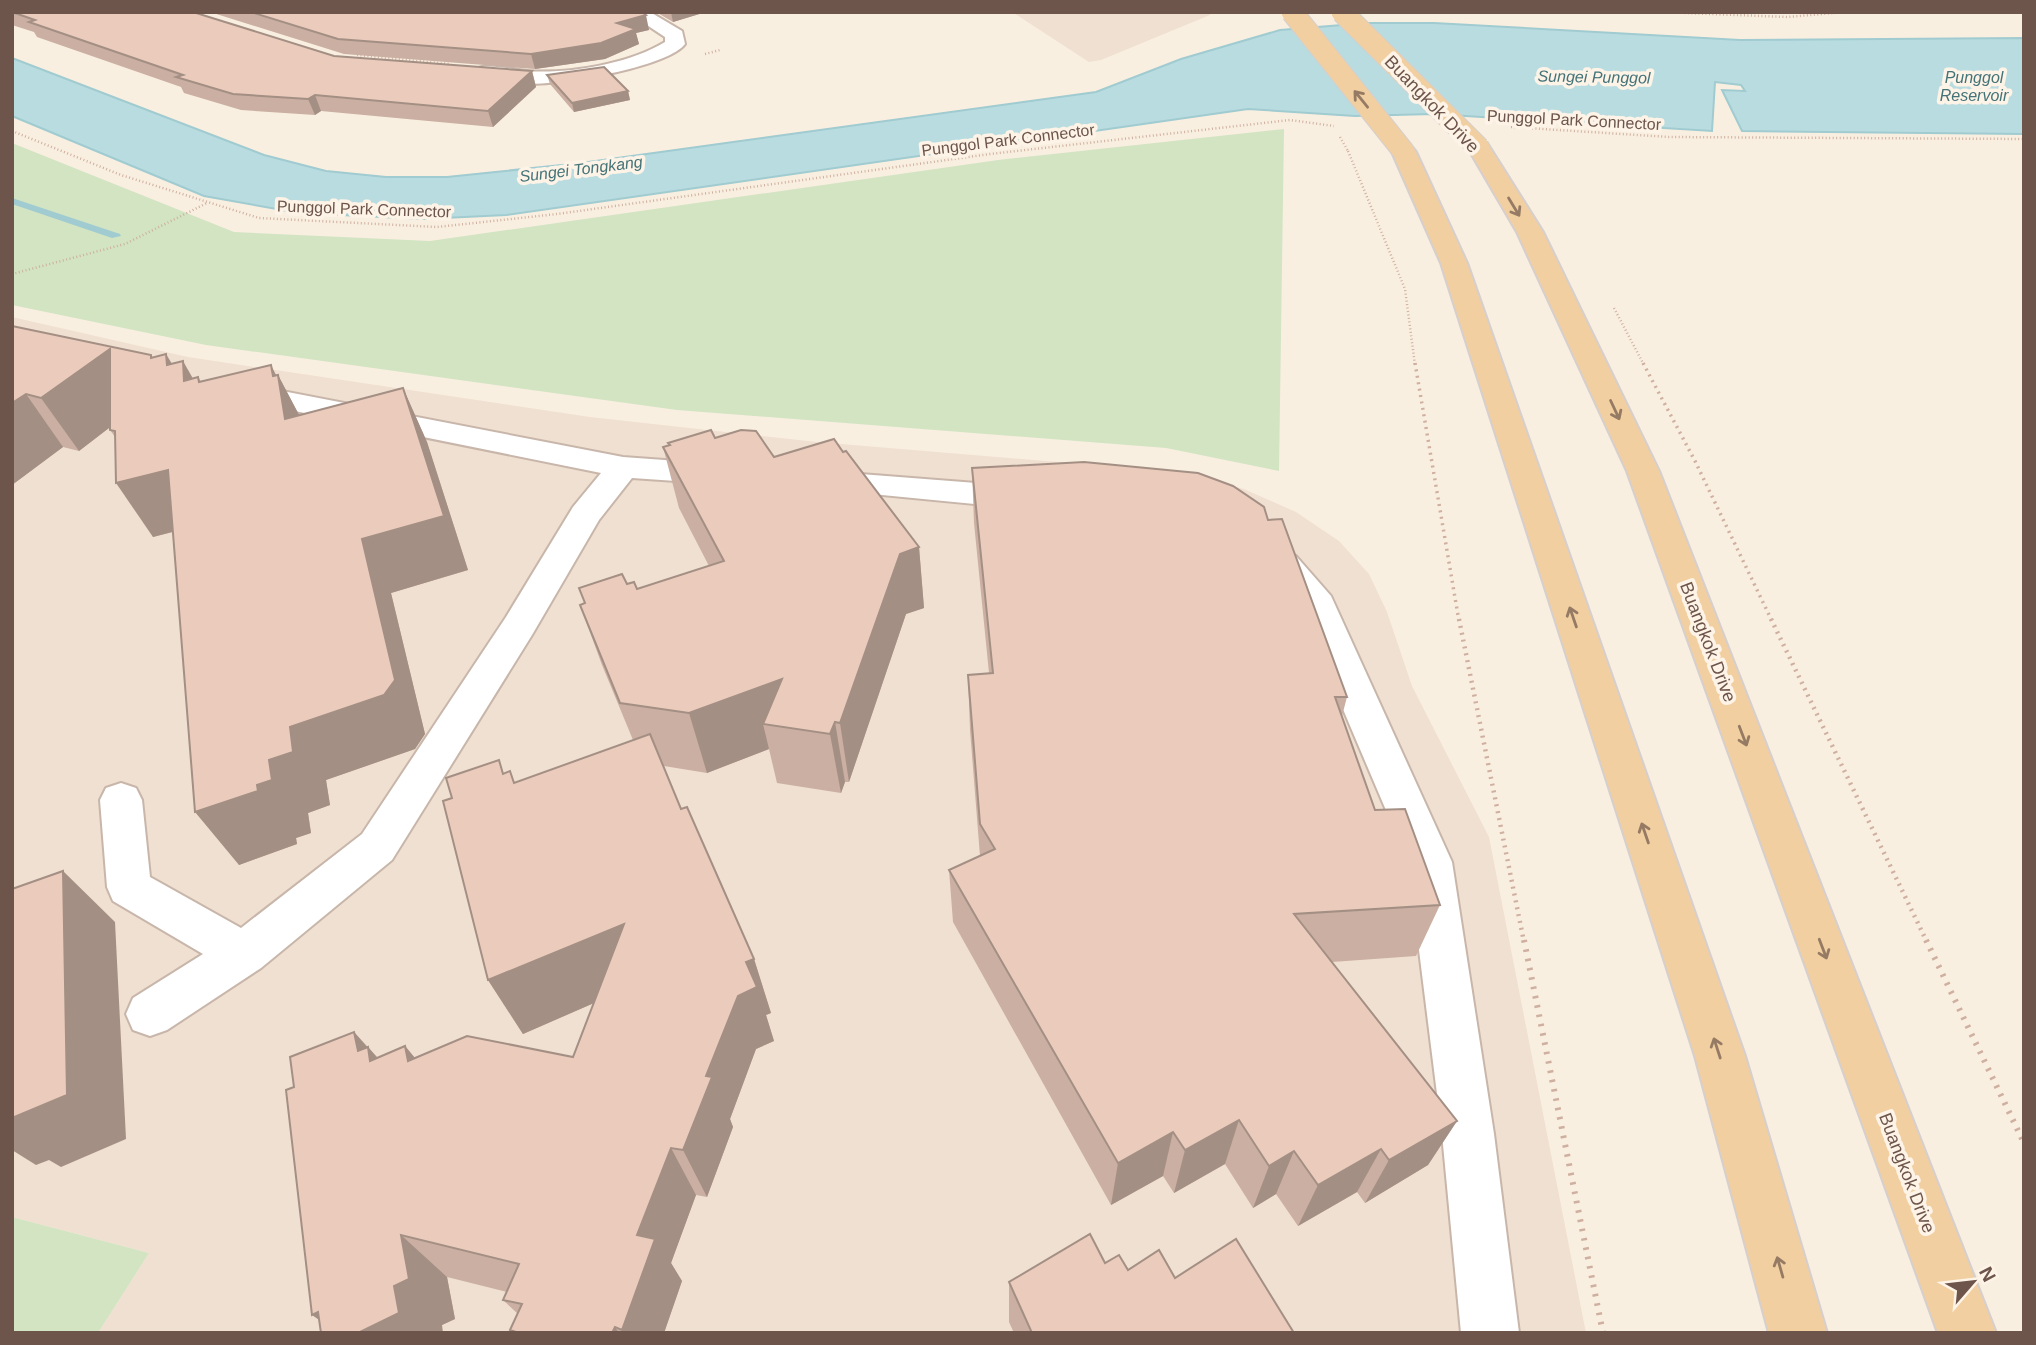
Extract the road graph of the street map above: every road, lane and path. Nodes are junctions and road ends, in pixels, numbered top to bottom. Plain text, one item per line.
1 (636, 12) edge
2 (1292, 12) edge
3 (1342, 12) edge
4 (1660, 12) edge
5 (1846, 12) edge
6 (1681, 13) edge
7 (720, 50) dead end
8 (698, 55) dead end
9 (466, 72) edge
10 (1336, 126) dead end
11 (1511, 127) dead end
12 (12, 131) edge
13 (2024, 139) edge
14 (1348, 151) dead end
15 (207, 203) junction
16 (12, 274) edge
17 (1612, 303) dead end
18 (211, 387) edge
19 (622, 467) junction
20 (755, 476) edge
21 (795, 479) edge
22 (1060, 502) edge
23 (1247, 537) edge
24 (121, 800) dead end
25 (244, 953) junction
26 (150, 1014) dead end
27 (2024, 1143) edge
28 (1490, 1333) edge
29 (1604, 1333) edge
30 (1798, 1333) edge
31 (1967, 1333) edge

1 - 9 street
30 -> 2 main road, bridge
3 -> 31 main road, Buangkok Drive, bridge
4 - 6 path
5 - 6 path
7 - 8 path
10 - 15 path, Punggol Park Connector
11 - 13 path, Punggol Park Connector
12 - 15 path, Punggol Park Connector
14 - 29 path
15 - 16 path
17 - 27 path
18 - 19 street
19 - 20 street
19 - 25 street
21 - 22 street
23 - 28 street
24 - 25 street
25 - 26 street

